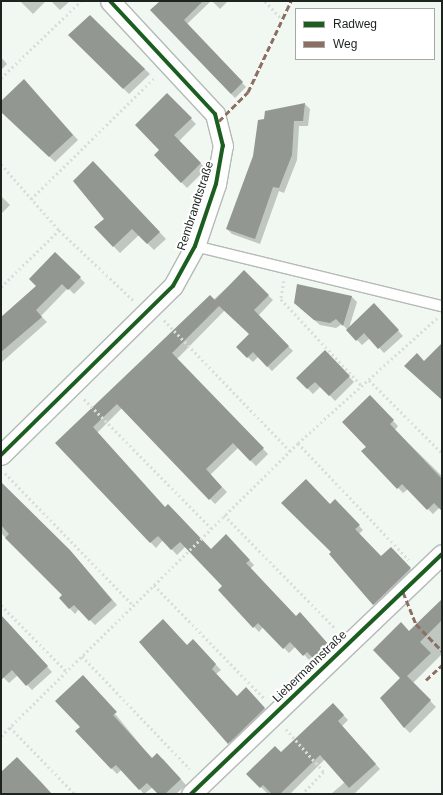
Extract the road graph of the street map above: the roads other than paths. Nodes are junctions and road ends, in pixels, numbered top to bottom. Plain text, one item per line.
1 (110, 1) edge
2 (194, 246) junction
3 (442, 306) edge
4 (4, 447) edge
5 (442, 554) edge
6 (197, 788) edge

1 - 2 street, Rembrandtstraße
2 - 3 lane
2 - 4 street, Rembrandtstraße
5 - 6 street, Liebermannstraße

